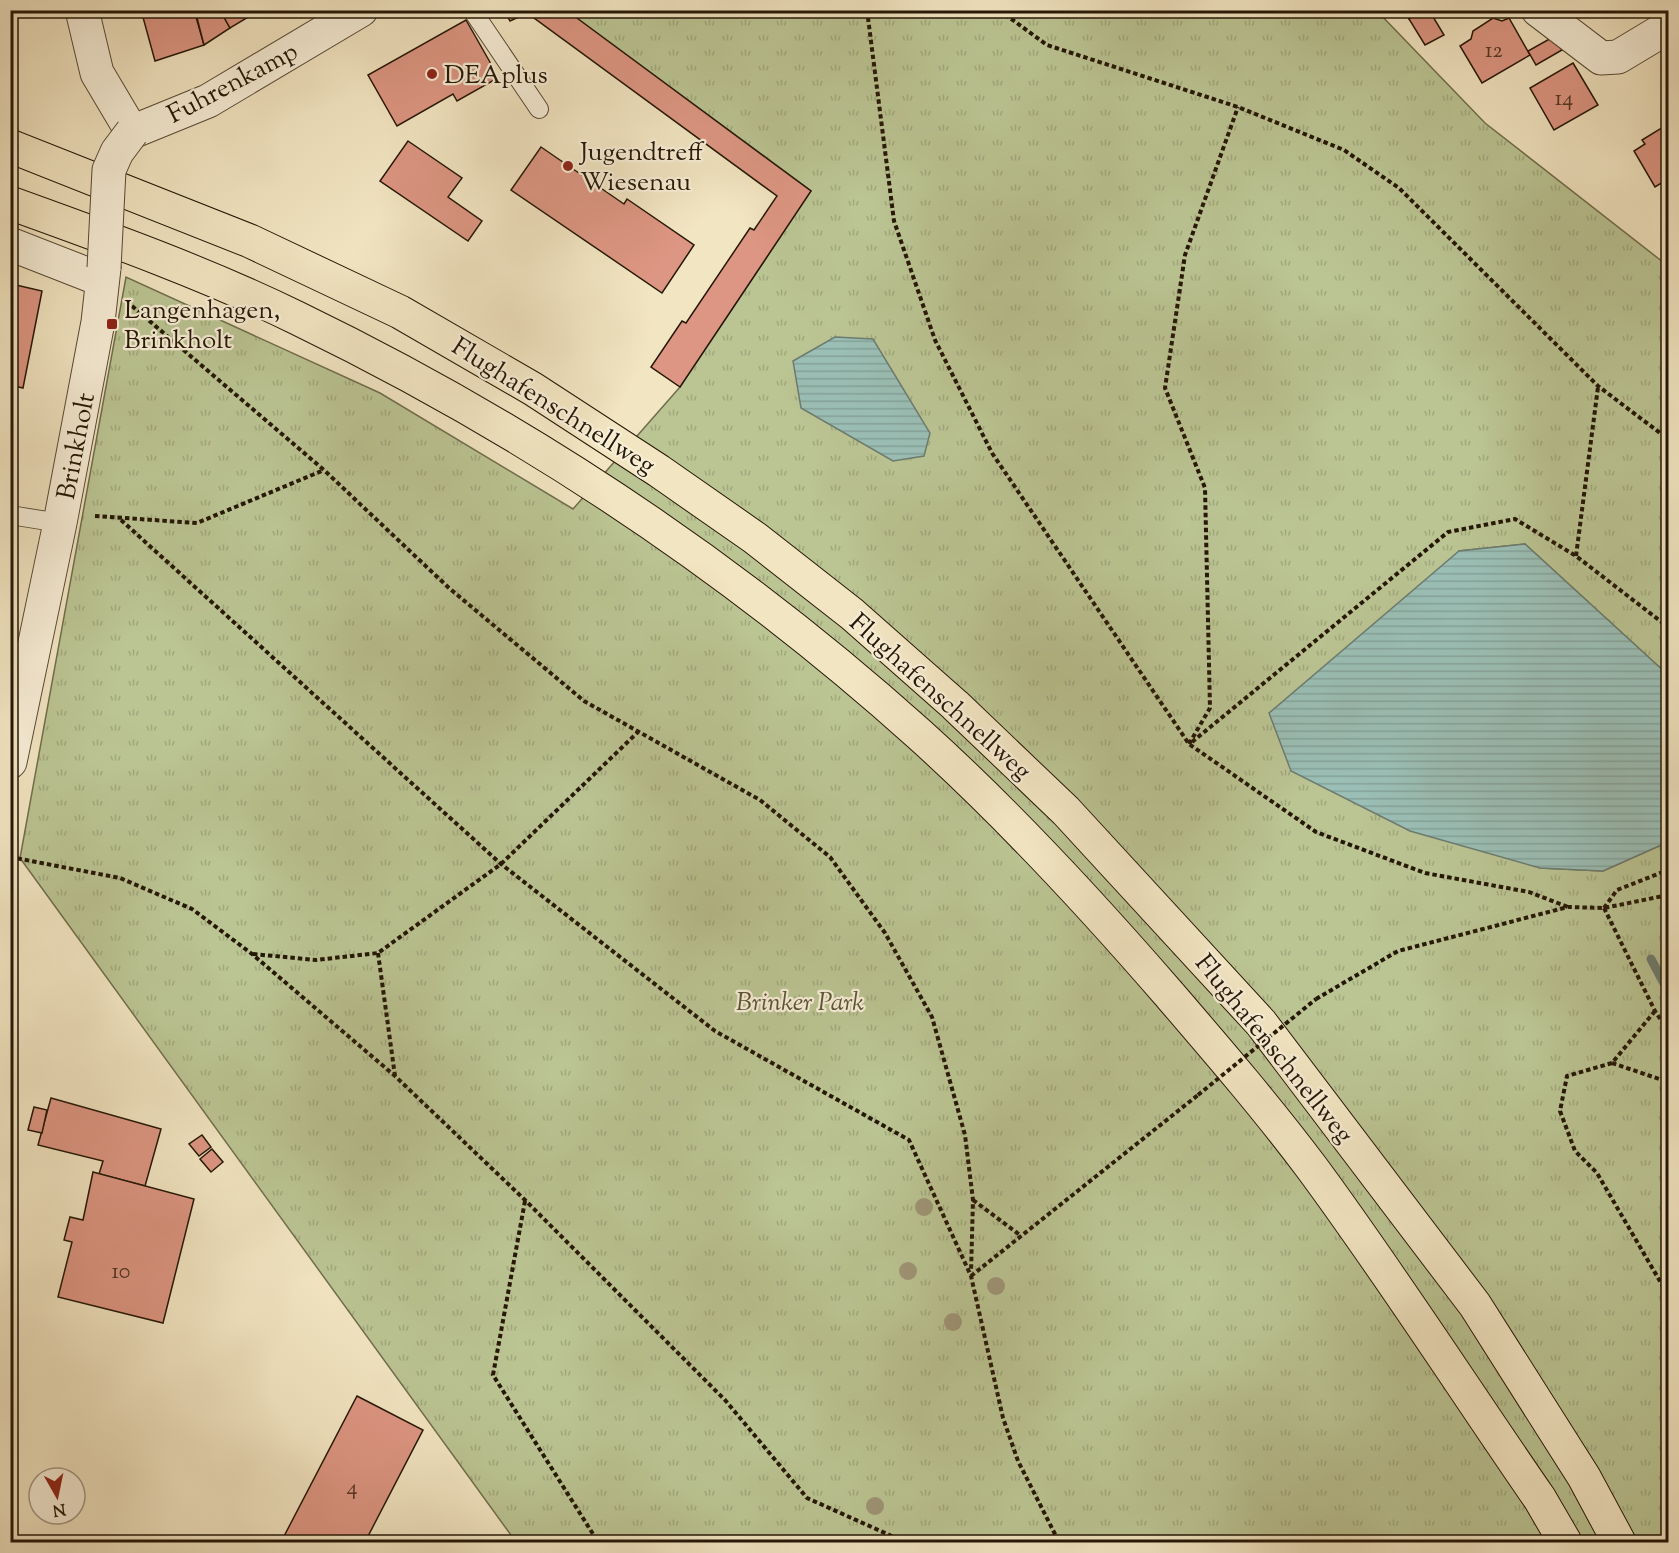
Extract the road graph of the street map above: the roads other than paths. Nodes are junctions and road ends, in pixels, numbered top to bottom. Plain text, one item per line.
1 (82, 10) edge
2 (361, 10) edge
3 (472, 10) edge
4 (1538, 10) edge
5 (1668, 27) edge
6 (539, 109) dead end
7 (132, 132) junction
8 (10, 146) edge
9 (10, 203) edge
10 (10, 244) edge
11 (103, 274) junction
12 (10, 514) edge
13 (61, 517) junction
14 (10, 762) edge
15 (1565, 1542) edge
16 (1619, 1542) edge

1 - 7 street
2 - 7 street, Fuhrenkamp
3 - 6 lane
4 - 5 street
7 - 11 street, Brinkholt, bridge
8 - 16 highway, Flughafenschnellweg
9 - 15 highway, Flughafenschnellweg
10 - 11 street
11 - 13 street, Brinkholt
12 - 13 lane
13 - 14 street, Brinkholt

